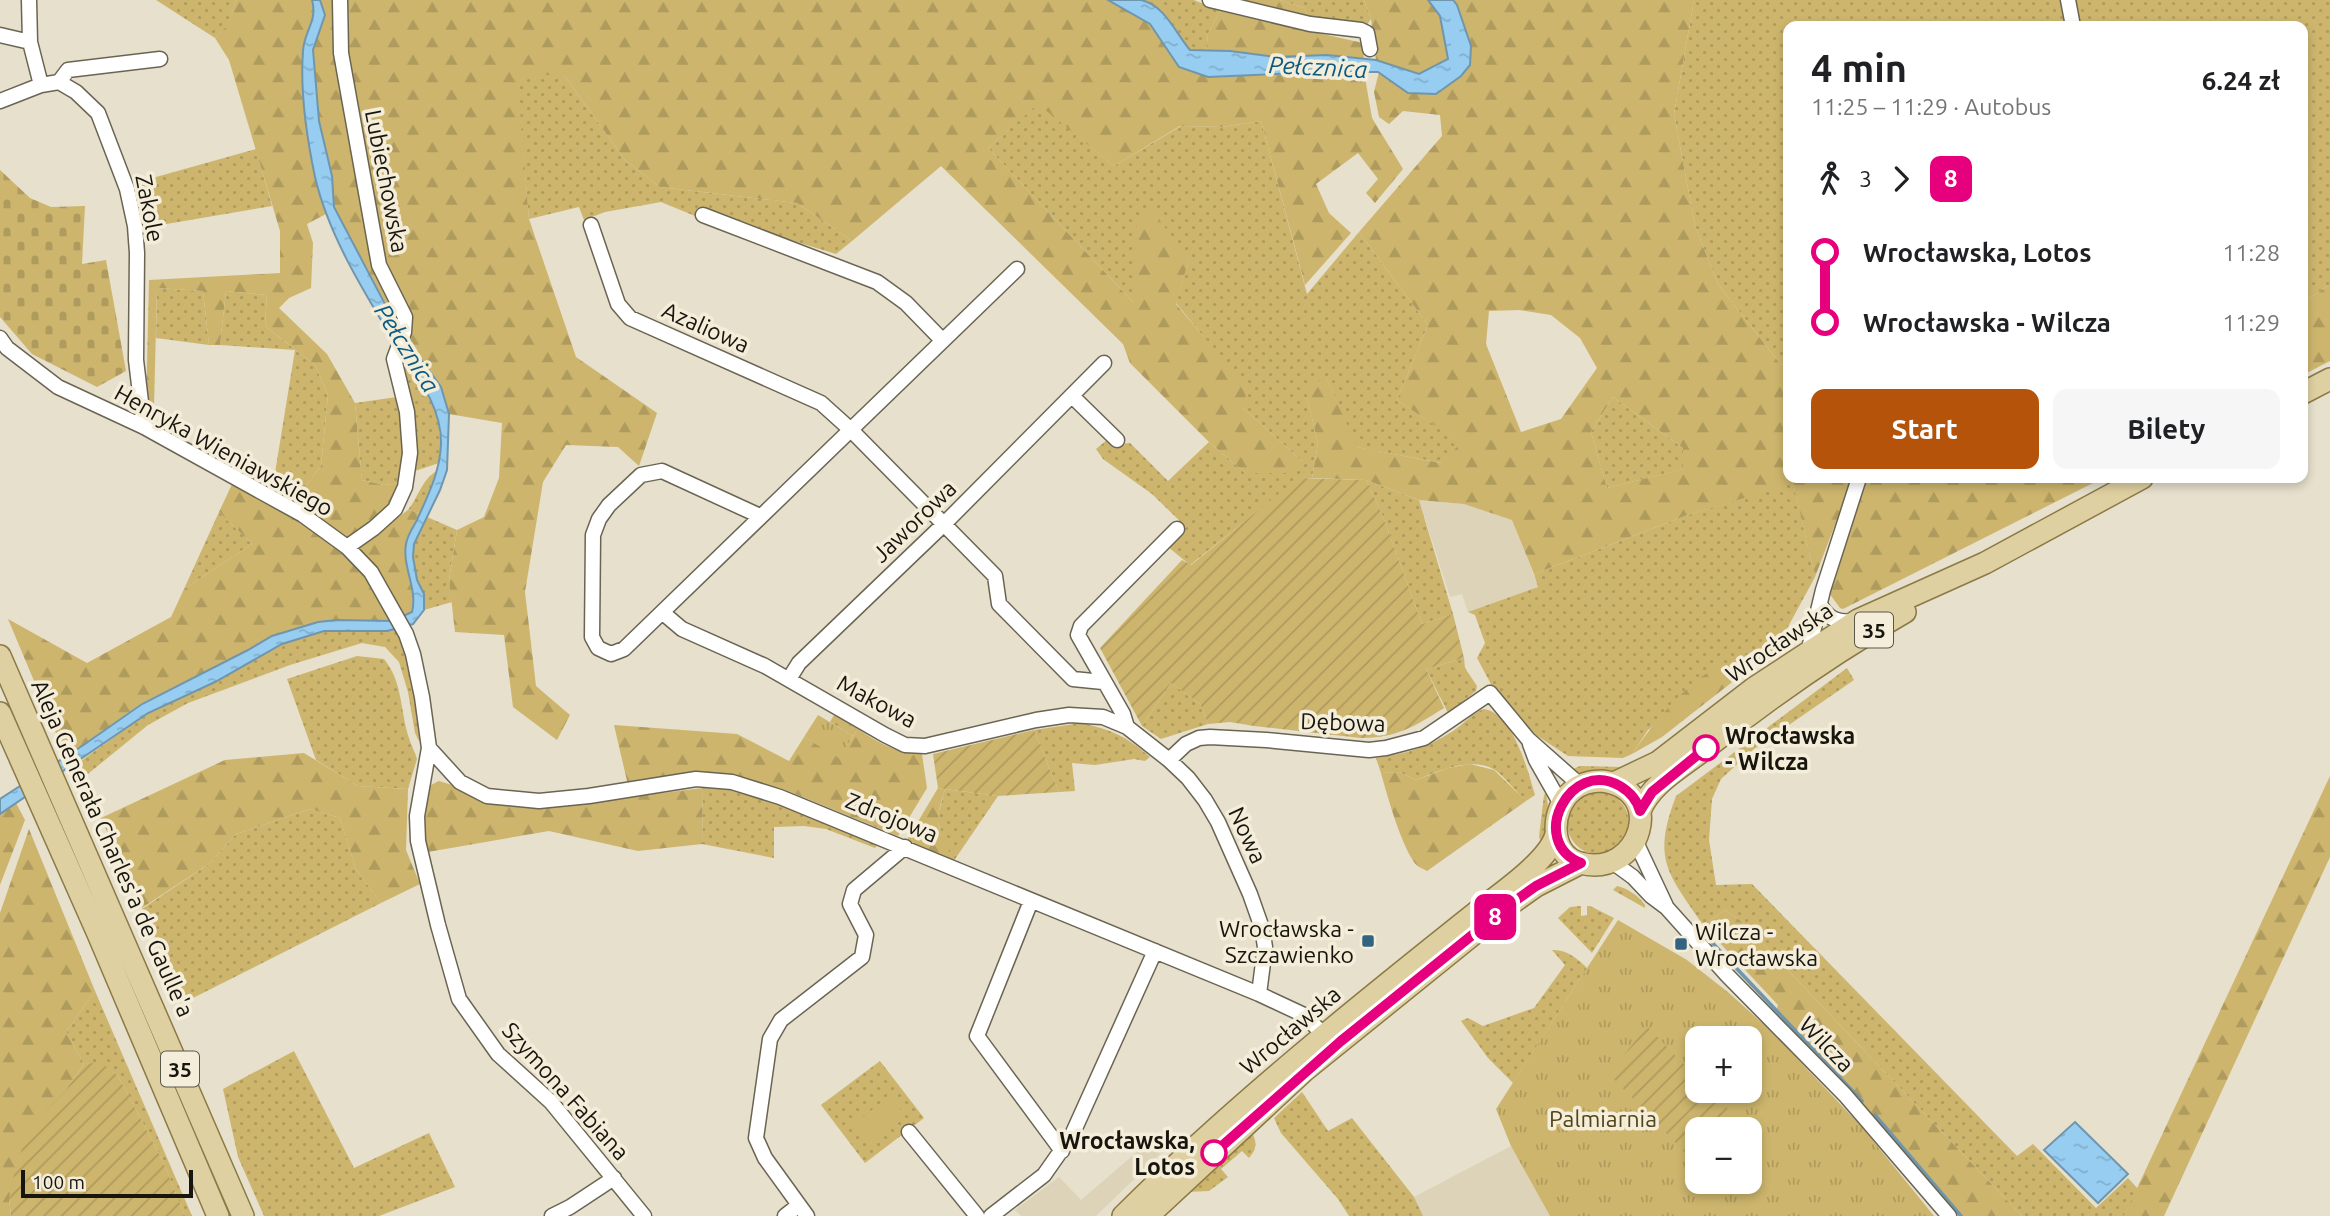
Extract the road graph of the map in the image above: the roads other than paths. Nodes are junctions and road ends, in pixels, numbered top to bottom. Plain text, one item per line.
1 (29, 0) edge
2 (340, 0) edge
3 (1210, 0) edge
4 (2068, 0) edge
5 (2072, 21) edge
6 (0, 35) edge
7 (30, 42) junction
8 (1370, 49) dead end
9 (160, 59) dead end
10 (60, 82) junction
11 (41, 85) junction
12 (0, 101) edge
13 (703, 215) dead end
14 (591, 225) dead end
15 (1017, 268) dead end
16 (0, 338) edge
17 (942, 340) junction
18 (1104, 363) dead end
19 (2330, 379) edge
20 (2308, 390) edge
21 (1073, 397) junction
22 (144, 427) junction
23 (851, 430) junction
24 (1117, 440) dead end
25 (1857, 483) edge
26 (2133, 483) edge
27 (761, 516) junction
28 (943, 525) junction
29 (1177, 529) dead end
30 (347, 547) junction
31 (1985, 563) junction
32 (1820, 604) junction
33 (663, 613) junction
34 (1858, 620) junction
35 (1810, 644) junction
36 (0, 656) edge
37 (789, 679) junction
38 (1103, 682) junction
39 (1766, 701) junction
40 (0, 713) edge
41 (1127, 727) junction
42 (1528, 739) junction
43 (429, 748) junction
44 (1168, 760) junction
45 (1614, 783) junction
46 (1580, 785) junction
47 (1561, 804) junction
48 (1640, 811) junction
49 (1556, 834) junction
50 (1635, 840) junction
51 (905, 847) junction
52 (1611, 861) junction
53 (1581, 863) junction
54 (1031, 901) junction
55 (1667, 908) junction
56 (1154, 951) junction
57 (1259, 994) junction
58 (1324, 1035) junction
59 (909, 1132) dead end
60 (1062, 1151) junction
61 (614, 1178) junction
62 (803, 1211) edge
63 (218, 1216) edge
64 (243, 1216) edge
65 (552, 1216) edge
66 (644, 1216) edge
67 (785, 1216) edge
68 (977, 1216) edge
69 (991, 1216) edge
70 (1123, 1216) edge
71 (1148, 1216) edge
72 (1950, 1216) edge

1 - 7 street
2 - 30 street, Lubiechowska
3 - 8 street
4 - 5 street
6 - 7 street
7 - 11 street
9 - 10 street
10 - 11 street
10 - 22 street, Zakole
11 - 12 street
13 - 17 street
14 - 23 street, Azaliowa
15 - 17 street
16 - 22 street, Henryka Wieniawskiego
17 - 23 street
18 - 21 street, Jaworowa
19 - 20 main road
21 - 24 street
21 - 28 street, Jaworowa
22 - 30 street, Henryka Wieniawskiego
23 - 27 street
23 - 28 street, Azaliowa
25 - 32 street
26 - 31 main road, Wrocławska / 35
27 - 33 street
27 - 33 street
28 - 37 street, Jaworowa
28 - 38 street, Azaliowa
29 - 38 street
30 - 43 street, Henryka Wieniawskiego
31 - 34 main road, Wrocławska / 35
31 - 39 main road, Wrocławska / 35
32 - 34 street
32 - 35 street
33 - 37 street, Makowa
34 - 35 main road, Wrocławska / 35
35 - 39 street
35 - 45 main road, Wrocławska / 35
36 - 64 main road, Aleja Generała Charles'a de Gaulle'a / 35
37 - 41 street, Makowa
38 - 41 street
39 - 48 main road, Wrocławska / 35
40 - 63 main road, 35
41 - 44 street, Nowa
42 - 44 street, Dębowa
42 - 46 street, Dębowa
42 - 47 street, Dębowa
43 - 51 street, Zdrojowa
43 - 61 street, Szymona Fabiana
44 - 57 street, Nowa
45 - 46 main road, 35
45 - 48 main road
46 - 47 main road
47 - 49 main road
48 - 50 main road, 35
49 - 53 main road
49 - 58 main road, Wrocławska
50 - 52 main road
50 - 55 street, Wilcza
51 - 54 street, Zdrojowa
51 - 62 street
52 - 53 main road
52 - 55 street, Wilcza
53 - 71 main road, Wrocławska
54 - 56 street, Zdrojowa
54 - 60 street
55 - 72 street, Wilcza
56 - 57 street, Zdrojowa
56 - 60 street
57 - 58 street, Zdrojowa
58 - 70 main road, Wrocławska
59 - 68 street
60 - 69 street
61 - 65 street
61 - 66 street, Szymona Fabiana
62 - 67 street

